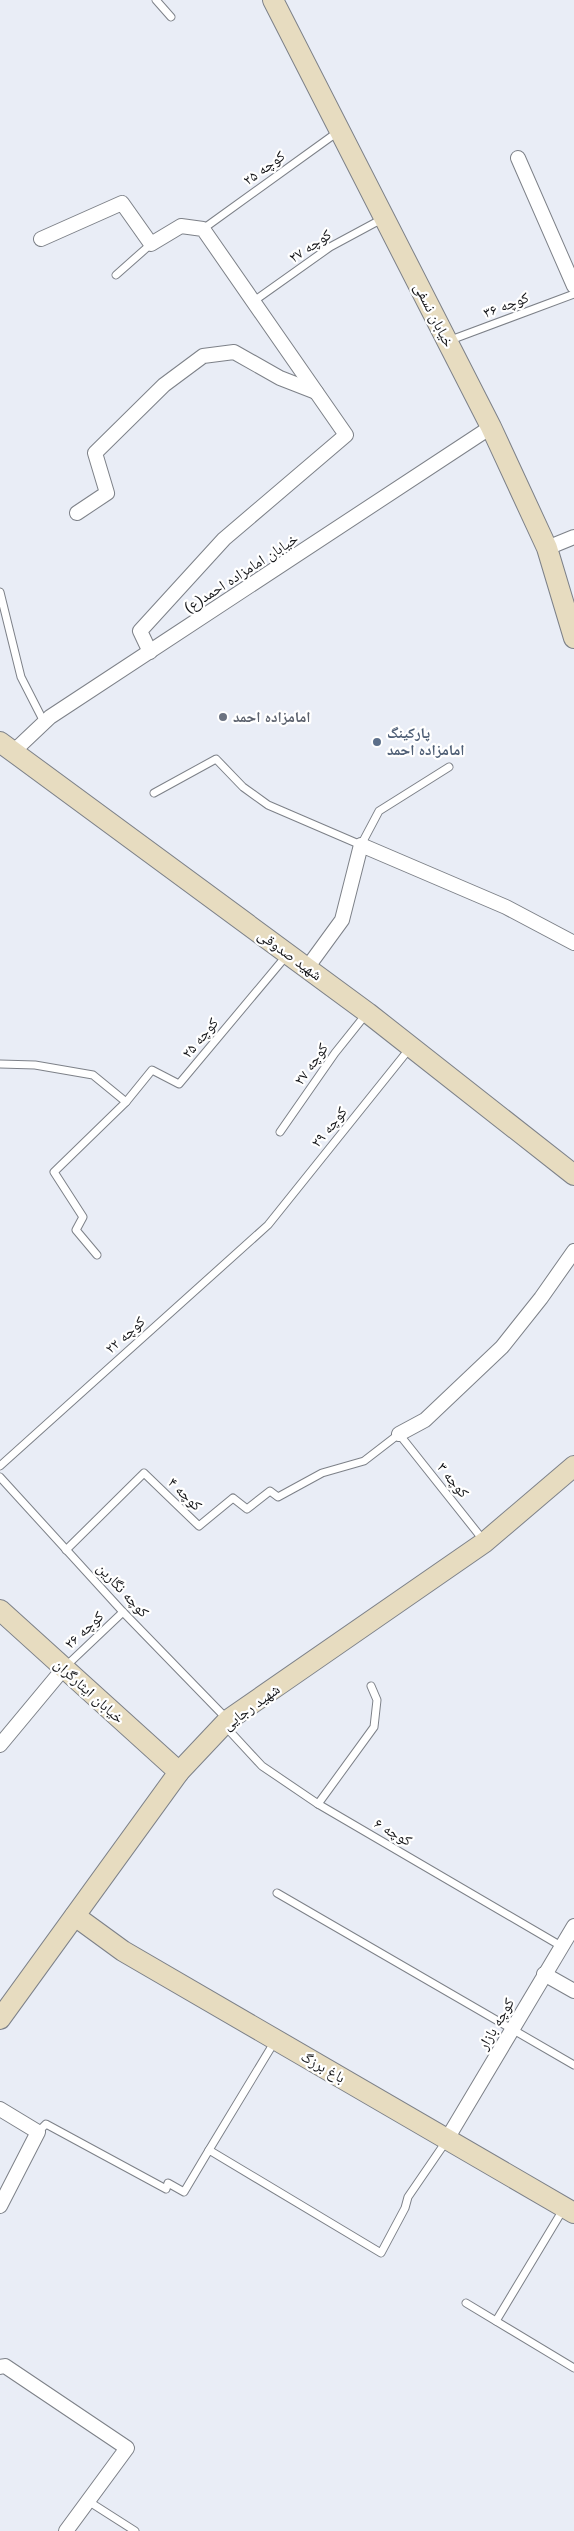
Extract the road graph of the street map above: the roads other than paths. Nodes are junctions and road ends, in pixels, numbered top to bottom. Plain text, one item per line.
1 (156, 0) edge
2 (273, 0) edge
3 (170, 17) dead end
4 (340, 131) junction
5 (518, 158) dead end
6 (384, 217) junction
7 (203, 229) junction
8 (41, 239) dead end
9 (151, 244) junction
10 (116, 275) dead end
11 (574, 286) edge
12 (574, 294) edge
13 (254, 301) junction
14 (447, 342) junction
15 (316, 392) junction
16 (491, 427) junction
17 (77, 514) dead end
18 (574, 537) edge
19 (547, 548) junction
20 (0, 592) edge
21 (574, 638) edge
22 (150, 652) junction
23 (44, 722) junction
24 (6, 747) edge
25 (449, 767) dead end
26 (154, 793) dead end
27 (361, 845) junction
28 (574, 943) edge
29 (288, 954) junction
30 (307, 968) junction
31 (368, 1013) junction
32 (411, 1047) junction
33 (0, 1064) edge
34 (126, 1102) junction
35 (280, 1132) dead end
36 (574, 1175) edge
37 (268, 1225) joint
38 (574, 1251) edge
39 (96, 1255) dead end
40 (399, 1434) junction
41 (0, 1466) edge
42 (574, 1466) edge
43 (0, 1477) edge
44 (485, 1542) junction
45 (66, 1550) junction
46 (0, 1610) edge
47 (123, 1612) junction
48 (64, 1668) junction
49 (371, 1686) dead end
50 (226, 1722) junction
51 (0, 1745) edge
52 (179, 1772) junction
53 (318, 1804) junction
54 (276, 1893) dead end
55 (75, 1916) junction
56 (574, 1926) edge
57 (561, 1946) junction
58 (544, 1974) junction
59 (574, 1992) edge
60 (0, 2019) edge
61 (512, 2030) junction
62 (276, 2040) junction
63 (574, 2066) edge
64 (0, 2109) edge
65 (38, 2132) junction
66 (447, 2139) junction
67 (209, 2150) junction
68 (0, 2206) edge
69 (569, 2210) edge
70 (466, 2303) dead end
71 (496, 2321) junction
72 (0, 2367) edge
73 (574, 2368) edge
74 (88, 2501) junction
75 (66, 2531) edge
76 (135, 2531) edge

1 - 3 lane
2 - 4 street, خیابان نسفی
4 - 6 street, خیابان نسفی
4 - 7 lane, کوچه ۲۵
5 - 11 street
6 - 13 lane, کوچه ۲۷
6 - 14 street, خیابان نسفی
7 - 9 street
7 - 13 street
8 - 9 street
9 - 10 lane
12 - 14 lane, کوچه ۳۶
13 - 15 street
14 - 16 street, خیابان نسفی
15 - 17 street
15 - 22 street
16 - 19 street, خیابان نسفی
16 - 22 street, خیابان امامزاده احمد(ع)
18 - 19 street
19 - 21 street, خیابان نسفی
20 - 23 lane
22 - 23 street, خیابان امامزاده احمد(ع)
23 - 24 street, خیابان امامزاده احمد(ع)
24 - 29 street, شهید صدوقی
25 - 27 lane
26 - 27 lane
27 - 28 street
27 - 30 street
29 - 30 street, شهید صدوقی
29 - 34 lane, کوچه ۲۵
30 - 31 street, شهید صدوقی
31 - 32 street, شهید صدوقی
31 - 35 lane, کوچه ۲۷
32 - 36 street, شهید صدوقی
32 - 37 lane, کوچه ۲۹
33 - 34 lane
34 - 39 lane
37 - 41 lane, کوچه ۲۲
38 - 40 street
40 - 44 lane, کوچه ۳
40 - 45 lane, کوچه ۴
42 - 44 street, شهید رجایی
43 - 45 lane, کوچه نگارین
44 - 50 street, شهید رجایی
45 - 47 lane, کوچه نگارین
46 - 48 street, خیابان ایثارگران
47 - 48 lane, کوچه ۲۶
47 - 50 lane, کوچه نگارین
48 - 51 street
48 - 52 street, خیابان ایثارگران
49 - 53 lane
50 - 52 street, شهید رجایی
50 - 53 lane, کوچه ۶
52 - 55 street, شهید رجایی
53 - 57 lane, کوچه ۶
54 - 61 lane
55 - 60 street, شهید رجایی
55 - 62 street, باغ برزگ
56 - 57 street, کوچه بازار
57 - 58 street, کوچه بازار
58 - 59 street
58 - 61 street, کوچه بازار
61 - 63 lane
61 - 66 street, کوچه بازار
62 - 66 street, باغ برزگ
62 - 67 lane
64 - 65 street
65 - 67 lane
65 - 68 street
66 - 67 lane
66 - 69 street, باغ برزگ
69 - 71 lane
70 - 71 lane
71 - 73 lane
72 - 74 street
74 - 75 street
74 - 76 lane

